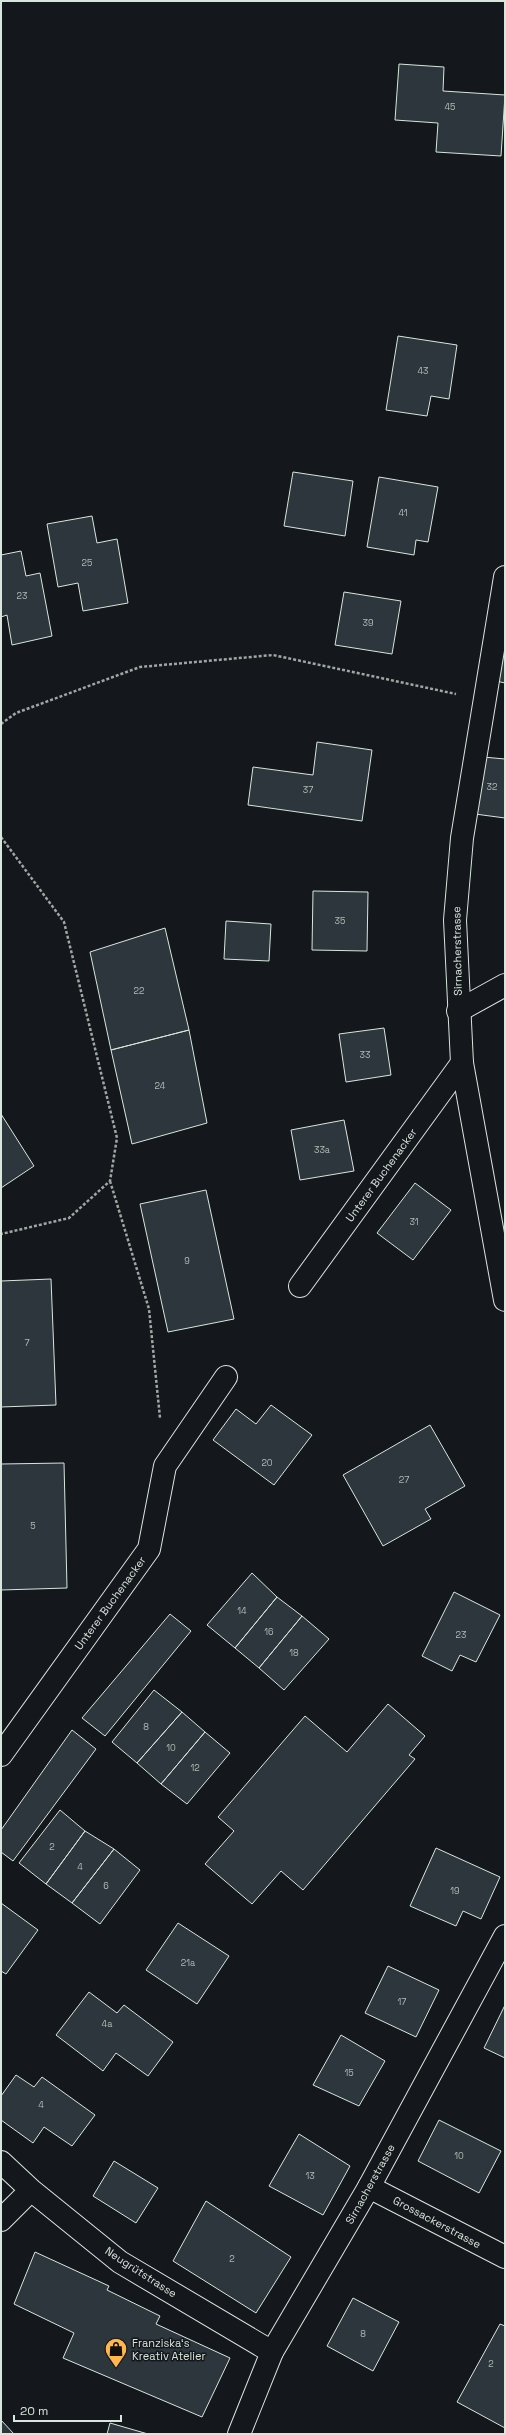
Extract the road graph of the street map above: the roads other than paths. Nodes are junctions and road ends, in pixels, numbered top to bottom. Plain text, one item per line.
1 (505, 577) edge
2 (505, 985) edge
3 (458, 1011) junction
4 (462, 1063) junction
5 (300, 1286) dead end
6 (505, 1300) edge
7 (226, 1377) dead end
8 (1, 1755) edge
9 (505, 1936) edge
10 (1, 2162) edge
11 (370, 2187) junction
12 (31, 2190) junction
13 (1, 2220) edge
14 (505, 2257) edge
15 (272, 2352) junction
16 (239, 2434) edge

1 - 3 street, Sirnacherstrasse
2 - 3 street
3 - 4 street, Sirnacherstrasse
4 - 5 street, Unterer Buchenacker
4 - 6 street, Sirnacherstrasse
7 - 8 street, Unterer Buchenacker
9 - 11 street, Sirnacherstrasse
10 - 12 street, Neugrütstrasse
11 - 14 street, Grossackerstrasse
11 - 15 street, Sirnacherstrasse
12 - 13 street
12 - 15 street, Neugrütstrasse
15 - 16 street, Sirnacherstrasse

